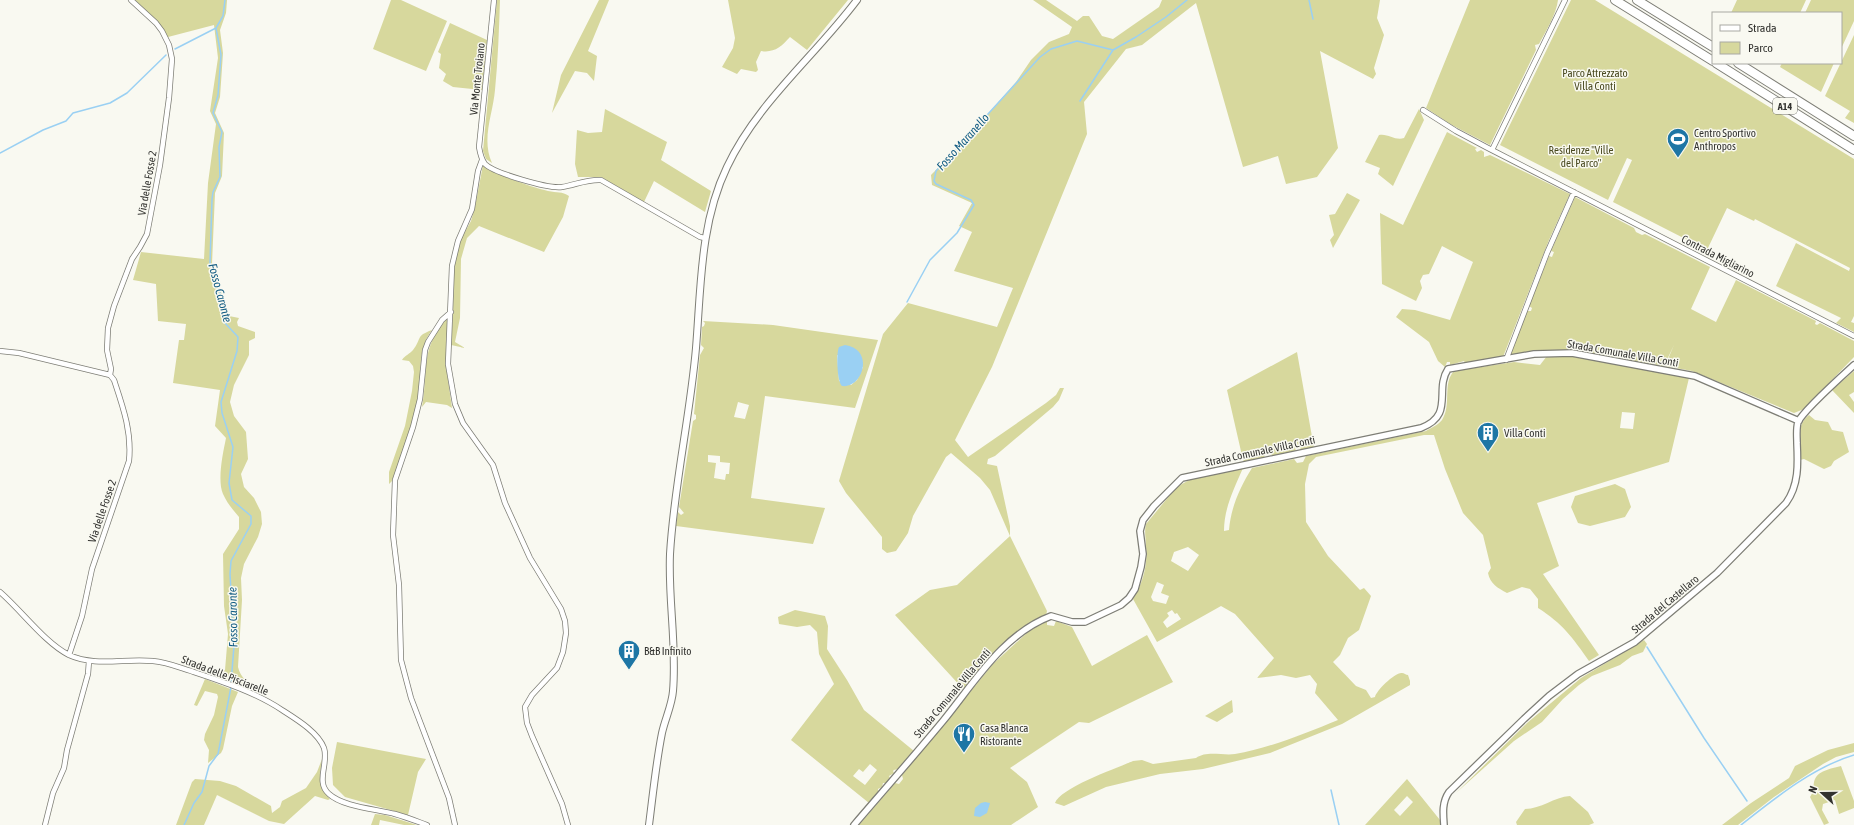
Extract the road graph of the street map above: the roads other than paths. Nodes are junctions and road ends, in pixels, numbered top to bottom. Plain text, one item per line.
1 (131, 0) edge
2 (494, 0) edge
3 (856, 0) edge
4 (1564, 0) edge
5 (1616, 0) edge
6 (1637, 0) edge
7 (1712, 46) edge
8 (1712, 60) edge
9 (1718, 64) edge
10 (1740, 64) edge
11 (1423, 110) dead end
12 (1854, 136) edge
13 (1492, 150) junction
14 (1854, 150) edge
15 (482, 160) junction
16 (1574, 192) junction
17 (705, 238) junction
18 (451, 312) junction
19 (1854, 336) edge
20 (0, 351) edge
21 (1506, 360) junction
22 (1854, 365) edge
23 (110, 375) junction
24 (1799, 421) junction
25 (0, 592) edge
26 (69, 655) junction
27 (89, 661) junction
28 (45, 825) edge
29 (427, 825) edge
30 (455, 825) edge
31 (568, 825) edge
32 (649, 825) edge
33 (854, 825) edge
34 (1444, 825) edge

1 - 23 street, Via delle Fosse 2
2 - 15 street, Via Monte Troiano
3 - 17 main road
4 - 13 street
5 - 8 highway
6 - 7 highway
9 - 14 highway, A14
10 - 12 highway, A14
11 - 13 street, Contrada Migliarino
13 - 16 street, Contrada Migliarino
15 - 17 street
15 - 18 street
16 - 19 street, Contrada Migliarino
16 - 21 street
17 - 32 main road
18 - 30 street
18 - 31 street
20 - 23 street
21 - 24 street, Strada Comunale Villa Conti
21 - 33 street, Strada Comunale Villa Conti
22 - 24 street
23 - 26 street, Via delle Fosse 2
24 - 34 street, Strada del Castellaro
25 - 26 street, Strada delle Pisciarelle
26 - 27 street, Strada delle Pisciarelle
27 - 28 street
27 - 29 street, Strada delle Pisciarelle

